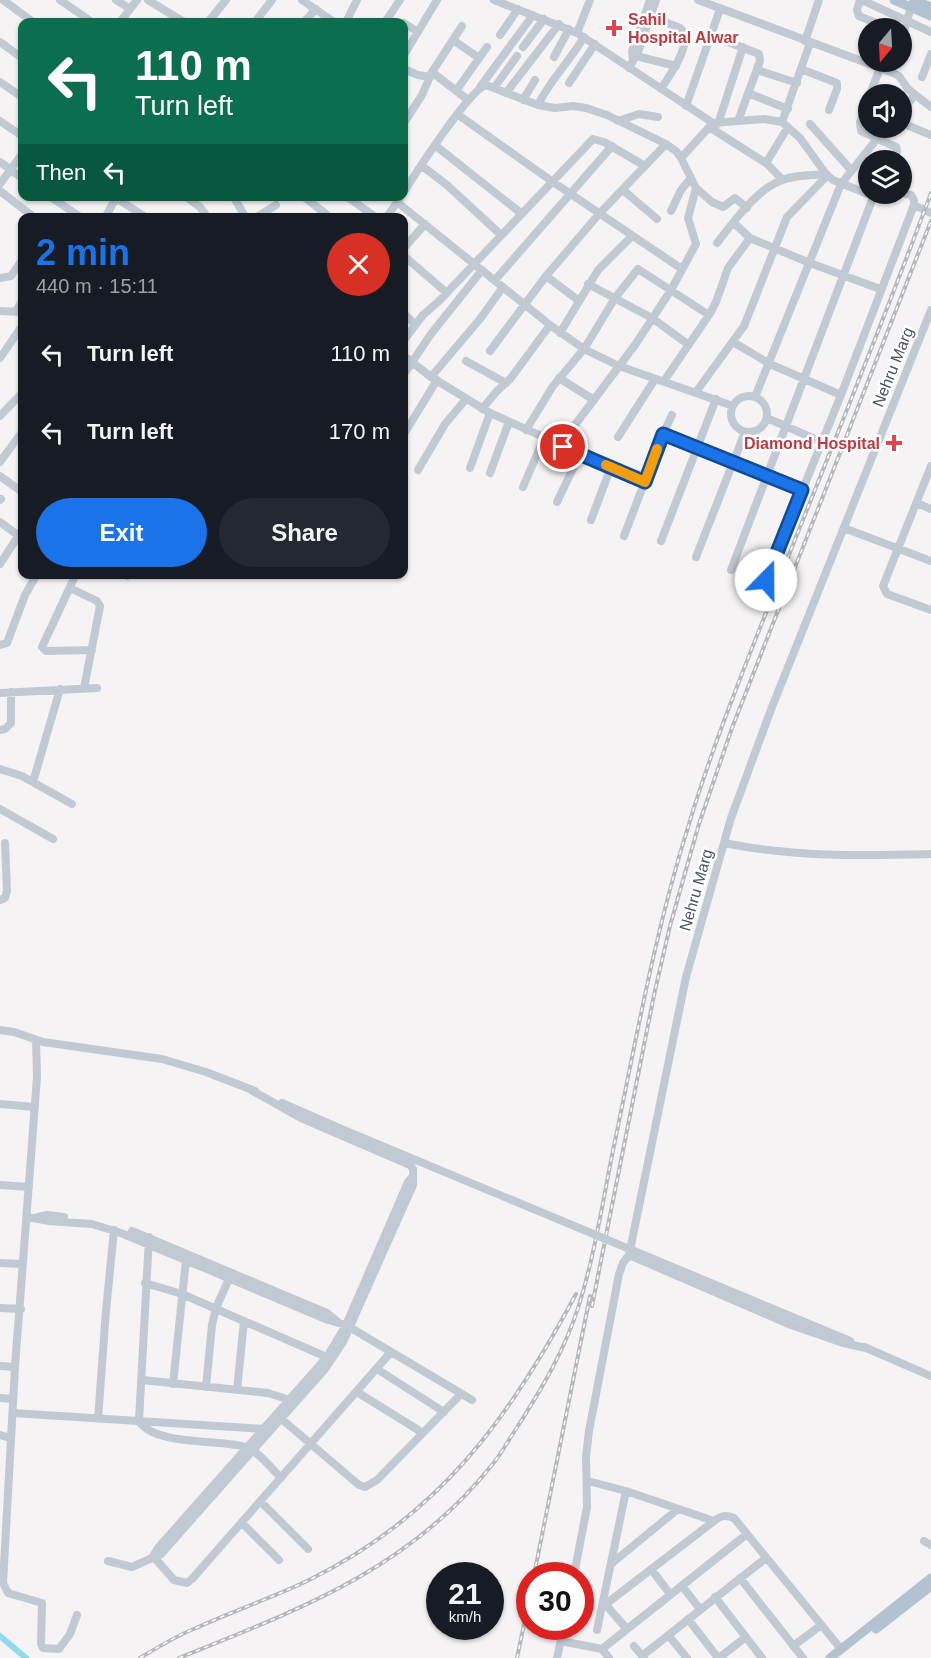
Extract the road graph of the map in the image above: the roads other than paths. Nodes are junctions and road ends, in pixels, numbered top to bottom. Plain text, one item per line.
1 (60, 0) edge
2 (116, 0) edge
3 (137, 0) edge
4 (148, 0) edge
5 (225, 0) edge
6 (272, 0) edge
7 (302, 0) edge
8 (357, 0) edge
9 (400, 0) edge
10 (437, 0) edge
11 (494, 0) edge
12 (590, 0) edge
13 (650, 0) edge
14 (656, 0) edge
15 (698, 0) edge
16 (819, 0) edge
17 (861, 0) edge
18 (894, 0) edge
19 (905, 0) edge
20 (913, 0) edge
21 (4, 1) edge
22 (710, 2) edge
23 (931, 7) edge
24 (130, 9) junction
25 (316, 9) junction
26 (518, 9) junction
27 (720, 9) junction
28 (0, 10) edge
29 (390, 14) junction
30 (534, 15) junction
31 (896, 15) junction
32 (650, 16) junction
33 (931, 16) edge
34 (27, 18) edge
35 (86, 18) edge
36 (123, 18) edge
37 (177, 18) edge
38 (211, 18) edge
39 (258, 18) edge
40 (308, 18) edge
41 (328, 18) edge
42 (348, 18) edge
43 (388, 18) edge
44 (396, 18) edge
45 (864, 18) edge
46 (902, 18) edge
47 (909, 18) edge
48 (544, 19) junction
49 (912, 23) edge
50 (559, 24) junction
51 (408, 26) edge
52 (462, 26) dead end
53 (418, 32) junction
54 (931, 32) edge
55 (577, 33) junction
56 (500, 35) dead end
57 (710, 35) junction
58 (453, 40) junction
59 (0, 42) edge
60 (807, 42) junction
61 (595, 44) junction
62 (487, 47) dead end
63 (523, 47) dead end
64 (743, 47) junction
65 (408, 48) edge
66 (931, 54) edge
67 (18, 55) edge
68 (517, 56) dead end
69 (554, 57) dead end
70 (479, 58) junction
71 (634, 58) junction
72 (858, 60) edge
73 (676, 66) junction
74 (629, 68) junction
75 (801, 69) junction
76 (757, 70) junction
77 (408, 71) edge
78 (891, 72) edge
79 (431, 74) junction
80 (922, 77) dead end
81 (535, 80) dead end
82 (0, 82) edge
83 (569, 83) dead end
84 (797, 83) junction
85 (480, 87) junction
86 (494, 88) junction
87 (661, 89) junction
88 (456, 91) junction
89 (506, 93) junction
90 (748, 93) junction
91 (18, 94) edge
92 (915, 94) junction
93 (912, 98) edge
94 (468, 99) junction
95 (523, 100) junction
96 (538, 105) junction
97 (686, 106) junction
98 (931, 107) edge
99 (788, 109) junction
100 (829, 110) dead end
101 (408, 112) edge
102 (458, 114) junction
103 (658, 117) dead end
104 (0, 121) edge
105 (618, 121) junction
106 (738, 121) junction
107 (785, 124) junction
108 (810, 124) dead end
109 (713, 125) junction
110 (912, 127) edge
111 (18, 133) edge
112 (931, 135) edge
113 (873, 138) edge
114 (876, 140) junction
115 (666, 144) junction
116 (436, 146) junction
117 (612, 146) junction
118 (897, 150) edge
119 (681, 158) junction
120 (18, 160) edge
121 (0, 162) edge
122 (766, 163) junction
123 (422, 166) junction
124 (645, 166) junction
125 (11, 170) junction
126 (851, 170) junction
127 (18, 175) edge
128 (827, 175) junction
129 (691, 178) junction
130 (783, 180) junction
131 (552, 182) junction
132 (0, 184) edge
133 (408, 184) edge
134 (841, 184) junction
135 (696, 188) junction
136 (858, 188) edge
137 (0, 190) edge
138 (623, 190) junction
139 (570, 193) junction
140 (912, 197) edge
141 (56, 201) edge
142 (121, 201) edge
143 (194, 201) edge
144 (308, 201) edge
145 (353, 201) edge
146 (401, 201) edge
147 (875, 204) edge
148 (276, 205) dead end
149 (914, 205) junction
150 (747, 208) junction
151 (671, 211) dead end
152 (29, 213) edge
153 (74, 213) edge
154 (139, 213) edge
155 (204, 213) edge
156 (263, 213) edge
157 (319, 213) edge
158 (370, 213) edge
159 (931, 213) edge
160 (522, 214) junction
161 (600, 214) junction
162 (657, 219) dead end
163 (734, 223) junction
164 (425, 224) junction
165 (501, 235) junction
166 (632, 236) junction
167 (750, 238) junction
168 (408, 243) edge
169 (717, 243) dead end
170 (775, 249) junction
171 (408, 259) edge
172 (474, 263) junction
173 (810, 263) junction
174 (18, 266) edge
175 (682, 269) junction
176 (483, 270) junction
177 (546, 276) junction
178 (842, 276) junction
179 (0, 278) edge
180 (495, 280) junction
181 (588, 284) junction
182 (503, 287) junction
183 (880, 289) junction
184 (671, 290) junction
185 (447, 293) junction
186 (615, 298) junction
187 (578, 300) junction
188 (525, 305) junction
189 (931, 310) edge
190 (18, 311) edge
191 (1, 312) edge
192 (709, 315) junction
193 (408, 317) edge
194 (652, 318) junction
195 (416, 324) junction
196 (550, 325) junction
197 (18, 332) edge
198 (560, 333) junction
199 (408, 335) edge
200 (733, 342) junction
201 (689, 345) junction
202 (585, 349) junction
203 (490, 351) dead end
204 (0, 358) edge
205 (408, 359) edge
206 (411, 361) junction
207 (466, 361) dead end
208 (770, 364) junction
209 (619, 366) junction
210 (408, 367) edge
211 (559, 378) junction
212 (434, 379) junction
213 (655, 379) junction
214 (803, 379) junction
215 (664, 381) junction
216 (506, 383) junction
217 (696, 392) junction
218 (841, 395) junction
219 (18, 397) edge
220 (755, 397) junction
221 (466, 399) junction
222 (716, 399) junction
223 (594, 400) junction
224 (733, 406) junction
225 (486, 411) junction
226 (1, 414) edge
227 (672, 415) dead end
228 (767, 418) junction
229 (509, 422) junction
230 (785, 426) junction
231 (408, 427) edge
232 (526, 430) junction
233 (745, 432) junction
234 (663, 434) junction
235 (618, 437) dead end
236 (544, 438) junction
237 (18, 440) edge
238 (822, 442) junction
239 (563, 447) junction
240 (696, 447) junction
241 (580, 454) junction
242 (0, 462) edge
243 (733, 463) junction
244 (931, 466) edge
245 (611, 467) junction
246 (470, 468) dead end
247 (418, 470) dead end
248 (490, 472) dead end
249 (0, 476) edge
250 (766, 476) junction
251 (645, 482) junction
252 (18, 487) edge
253 (523, 487) dead end
254 (802, 490) junction
255 (557, 502) dead end
256 (917, 503) junction
257 (931, 509) edge
258 (591, 520) dead end
259 (0, 522) edge
260 (844, 528) junction
261 (18, 531) edge
262 (624, 536) dead end
263 (18, 537) edge
264 (661, 541) dead end
265 (899, 549) junction
266 (696, 557) dead end
267 (931, 561) edge
268 (0, 564) edge
269 (731, 570) dead end
270 (34, 579) edge
271 (74, 579) edge
272 (766, 580) dead end
273 (70, 588) junction
274 (931, 610) edge
275 (0, 645) edge
276 (92, 650) junction
277 (84, 688) junction
278 (97, 688) dead end
279 (60, 689) junction
280 (11, 692) junction
281 (0, 693) edge
282 (0, 730) edge
283 (0, 769) edge
284 (33, 782) junction
285 (72, 804) dead end
286 (0, 809) edge
287 (53, 839) dead end
288 (5, 843) dead end
289 (724, 843) junction
290 (931, 855) edge
291 (0, 900) edge
292 (0, 1030) edge
293 (36, 1040) junction
294 (251, 1090) junction
295 (0, 1104) edge
296 (35, 1107) junction
297 (0, 1185) edge
298 (29, 1186) junction
299 (27, 1217) junction
300 (37, 1218) junction
301 (114, 1230) junction
302 (148, 1240) junction
303 (629, 1255) junction
304 (186, 1260) junction
305 (0, 1263) edge
306 (23, 1264) junction
307 (228, 1279) junction
308 (145, 1283) junction
309 (182, 1294) junction
310 (0, 1308) edge
311 (216, 1308) junction
312 (21, 1309) junction
313 (244, 1321) junction
314 (344, 1325) junction
315 (866, 1348) junction
316 (391, 1352) junction
317 (330, 1358) junction
318 (0, 1366) edge
319 (15, 1367) junction
320 (377, 1369) junction
321 (931, 1376) edge
322 (142, 1380) junction
323 (173, 1384) junction
324 (206, 1387) junction
325 (237, 1390) junction
326 (357, 1392) junction
327 (461, 1394) junction
328 (0, 1398) edge
329 (13, 1399) junction
330 (290, 1400) junction
331 (472, 1400) dead end
332 (444, 1412) junction
333 (13, 1413) junction
334 (279, 1417) junction
335 (98, 1419) junction
336 (139, 1421) junction
337 (264, 1429) junction
338 (423, 1432) junction
339 (0, 1435) edge
340 (11, 1438) junction
341 (311, 1444) junction
342 (250, 1449) junction
343 (281, 1478) junction
344 (588, 1481) junction
345 (626, 1491) junction
346 (4, 1496) edge
347 (261, 1502) junction
348 (678, 1509) junction
349 (714, 1521) junction
350 (242, 1523) junction
351 (747, 1534) junction
352 (308, 1549) dead end
353 (153, 1557) junction
354 (766, 1558) junction
355 (279, 1560) dead end
356 (108, 1561) dead end
357 (576, 1562) edge
358 (611, 1564) junction
359 (651, 1569) junction
360 (740, 1578) junction
361 (931, 1578) edge
362 (682, 1586) junction
363 (931, 1586) edge
364 (670, 1594) junction
365 (715, 1597) junction
366 (912, 1597) junction
367 (604, 1605) junction
368 (700, 1609) junction
369 (77, 1615) dead end
370 (688, 1619) junction
371 (820, 1626) junction
372 (627, 1629) junction
373 (597, 1630) dead end
374 (668, 1635) junction
375 (746, 1637) junction
376 (561, 1641) joint
377 (634, 1646) dead end
378 (793, 1646) junction
379 (602, 1649) junction
380 (840, 1654) edge
381 (643, 1657) edge
382 (557, 1658) edge
383 (609, 1658) edge
384 (687, 1658) edge
385 (718, 1658) edge
386 (762, 1658) edge
387 (803, 1658) edge
388 (830, 1658) edge

1 - 35 street
2 - 24 street
3 - 24 street
4 - 37 street
5 - 38 street
6 - 39 street
7 - 25 street
8 - 42 street
9 - 29 street
10 - 53 street
11 - 26 street
12 - 55 street
13 - 71 street
14 - 32 street
15 - 22 street
16 - 60 street
17 - 31 street
17 - 45 street
18 - 33 main road, bridge
19 - 31 street
20 - 23 main road
20 - 47 street
21 - 28 street
21 - 34 street
22 - 27 street
24 - 36 street
25 - 40 street
25 - 41 street
26 - 30 street
26 - 56 street
27 - 57 street
27 - 60 street
29 - 43 street
29 - 44 street
30 - 48 street
30 - 85 street
31 - 46 street
32 - 71 street
32 - 73 street
48 - 50 street
48 - 63 street
49 - 54 street
50 - 55 street
50 - 89 street
51 - 53 street
52 - 58 street
53 - 65 street
55 - 61 street
55 - 69 street
55 - 96 street
57 - 64 street
57 - 97 street
58 - 70 street
58 - 79 street
59 - 67 street
60 - 72 street
60 - 75 street
61 - 74 street
61 - 83 street
62 - 70 street
64 - 76 street
64 - 109 street
66 - 80 street
68 - 86 street
70 - 88 street
71 - 73 street
71 - 74 street
73 - 87 street
74 - 87 street
75 - 84 street
75 - 100 street
76 - 84 street
76 - 90 street
77 - 79 street
78 - 92 street
79 - 88 street
79 - 101 street
81 - 95 street
82 - 91 street
84 - 99 street
85 - 86 street
85 - 94 street
86 - 89 street
87 - 97 street
88 - 94 street
89 - 95 street
90 - 99 street
90 - 106 street
92 - 93 street
92 - 98 street
94 - 102 street
95 - 96 street
96 - 105 street
97 - 109 street
99 - 107 street
102 - 116 street
102 - 131 street
103 - 105 street
104 - 111 street
105 - 115 street
106 - 107 street
106 - 109 street
107 - 122 street
107 - 128 street
108 - 126 street
109 - 119 street
109 - 122 street
110 - 112 street
113 - 114 street
114 - 118 street
114 - 126 street
115 - 119 street
115 - 124 street
116 - 123 street
116 - 160 street
117 - 124 street
117 - 131 street
117 - 139 street
119 - 129 street
120 - 125 street
121 - 125 street
122 - 130 street
123 - 133 street
123 - 165 street
124 - 138 street
125 - 127 street
125 - 132 street
126 - 134 street
128 - 130 street
128 - 134 street
128 - 170 street
129 - 135 street
129 - 151 street
130 - 150 street
131 - 139 street
131 - 160 street
134 - 136 street
134 - 173 street
135 - 150 street
135 - 175 street
137 - 152 street
138 - 161 street
138 - 162 street
139 - 161 street
139 - 180 street
140 - 149 street
141 - 153 street
142 - 154 street
143 - 155 street
144 - 157 street
145 - 158 street
146 - 164 street
147 - 178 street
148 - 156 street
149 - 159 street
149 - 183 street
150 - 163 street
160 - 165 street
161 - 166 street
161 - 177 street
163 - 167 street
163 - 169 street
164 - 168 street
164 - 172 street
165 - 172 street
166 - 175 street
166 - 181 street
167 - 170 street
167 - 192 street
170 - 173 street
170 - 200 street
171 - 185 street
172 - 176 street
172 - 185 street
173 - 178 street
173 - 208 street
174 - 179 street
175 - 184 street
176 - 180 street
176 - 206 street
177 - 187 street
177 - 188 street
178 - 183 street
178 - 214 street
180 - 182 street
181 - 186 street
181 - 187 street
182 - 188 street
182 - 212 street
183 - 218 street
184 - 186 street
184 - 192 street
184 - 194 street
185 - 195 street
186 - 194 street
186 - 202 street
187 - 198 street
188 - 196 street
188 - 203 street
189 - 260 street, Nehru Marg
190 - 191 street
192 - 201 street
193 - 195 street
194 - 201 street
194 - 209 street
195 - 199 street
196 - 198 street
196 - 216 street
197 - 204 street
198 - 202 street
200 - 208 street
200 - 217 street
201 - 215 street
202 - 209 street
202 - 211 street
205 - 206 street
206 - 210 street
206 - 212 street
207 - 216 street
208 - 214 street
208 - 220 street
209 - 213 street
209 - 223 street
211 - 223 street
211 - 232 street
212 - 221 street
212 - 231 street
213 - 215 street
213 - 235 street
214 - 218 street
214 - 230 street
215 - 217 street
216 - 225 street
217 - 222 street
218 - 238 street
219 - 226 street
220 - 224 street
220 - 228 street
221 - 225 street
221 - 247 street
222 - 224 street
222 - 240 street
223 - 239 street
224 - 233 street
225 - 229 street
225 - 246 street
227 - 234 street
228 - 230 street
228 - 233 street
229 - 232 street
229 - 248 street
230 - 238 street
230 - 250 street
232 - 236 street
233 - 243 street
234 - 240 street
234 - 251 street
236 - 239 street
236 - 253 street
237 - 242 street
238 - 254 street
239 - 241 street
240 - 243 street
240 - 264 street
241 - 245 street
241 - 255 street
243 - 250 street
243 - 266 street
244 - 256 street
245 - 251 street
245 - 258 street
249 - 252 street
250 - 254 street
250 - 269 street
251 - 262 street
254 - 272 street
256 - 257 street
256 - 265 street
259 - 261 street
260 - 265 street
260 - 289 street, Nehru Marg
263 - 268 street
265 - 267 street
265 - 274 street
270 - 275 street
271 - 273 street
273 - 276 street
273 - 276 street
276 - 277 street
277 - 278 street
277 - 279 street
279 - 280 street
279 - 284 street
280 - 281 street
280 - 282 street
283 - 284 street
284 - 285 street
286 - 287 street
288 - 291 street
289 - 290 street
289 - 303 street, Nehru Marg
292 - 293 street
293 - 294 street
293 - 296 street
294 - 314 street
294 - 315 street, bridge
295 - 296 street
296 - 298 street
297 - 298 street
298 - 299 street
299 - 300 street
299 - 306 street
300 - 301 street
300 - 302 street
301 - 302 street
301 - 335 street
302 - 304 street
302 - 308 street
302 - 314 street
303 - 315 street
303 - 344 street, Nehru Marg
304 - 307 street
304 - 309 street
305 - 306 street
306 - 312 street
307 - 311 street
307 - 314 street
308 - 309 street
308 - 322 street
309 - 311 street
309 - 323 street
310 - 312 street
311 - 313 street
311 - 324 street
312 - 319 street
313 - 317 street
313 - 325 street
314 - 316 street
314 - 317 street
315 - 321 street
316 - 320 street
316 - 327 street
317 - 330 street
317 - 334 street
318 - 319 street
319 - 329 street
320 - 326 street
320 - 332 street
322 - 323 street
322 - 336 street
323 - 324 street
324 - 325 street
325 - 330 street
326 - 338 street
326 - 341 street
327 - 331 street
327 - 332 street
328 - 329 street
329 - 333 street
330 - 334 street
332 - 338 street
333 - 335 street
333 - 340 street
334 - 337 street
334 - 341 street
334 - 342 street
335 - 336 street
336 - 337 street
336 - 342 street
337 - 342 street
338 - 341 street
339 - 340 street
340 - 346 street
341 - 343 street
342 - 343 street
342 - 353 street
343 - 347 street
344 - 345 street
344 - 357 street, Nehru Marg
345 - 348 street
345 - 358 street
346 - 369 street
347 - 350 street
347 - 352 street
348 - 349 street
348 - 358 street
349 - 351 street
349 - 359 street
350 - 353 street
350 - 355 street
351 - 354 street
351 - 362 street
353 - 356 street
354 - 360 street
354 - 371 street
358 - 367 street
359 - 364 street
359 - 367 street
360 - 365 street
360 - 378 street
361 - 366 main road
362 - 364 street
362 - 368 street
363 - 366 main road
364 - 372 street
365 - 368 street
365 - 375 street
366 - 380 main road
367 - 372 street
367 - 373 street
368 - 370 street
370 - 374 street
370 - 385 street
371 - 378 street
371 - 380 street
372 - 379 street
374 - 381 street
374 - 384 street
375 - 385 street
375 - 386 street
376 - 379 street
376 - 382 street
377 - 381 street
378 - 387 street
379 - 383 street
380 - 388 main road

